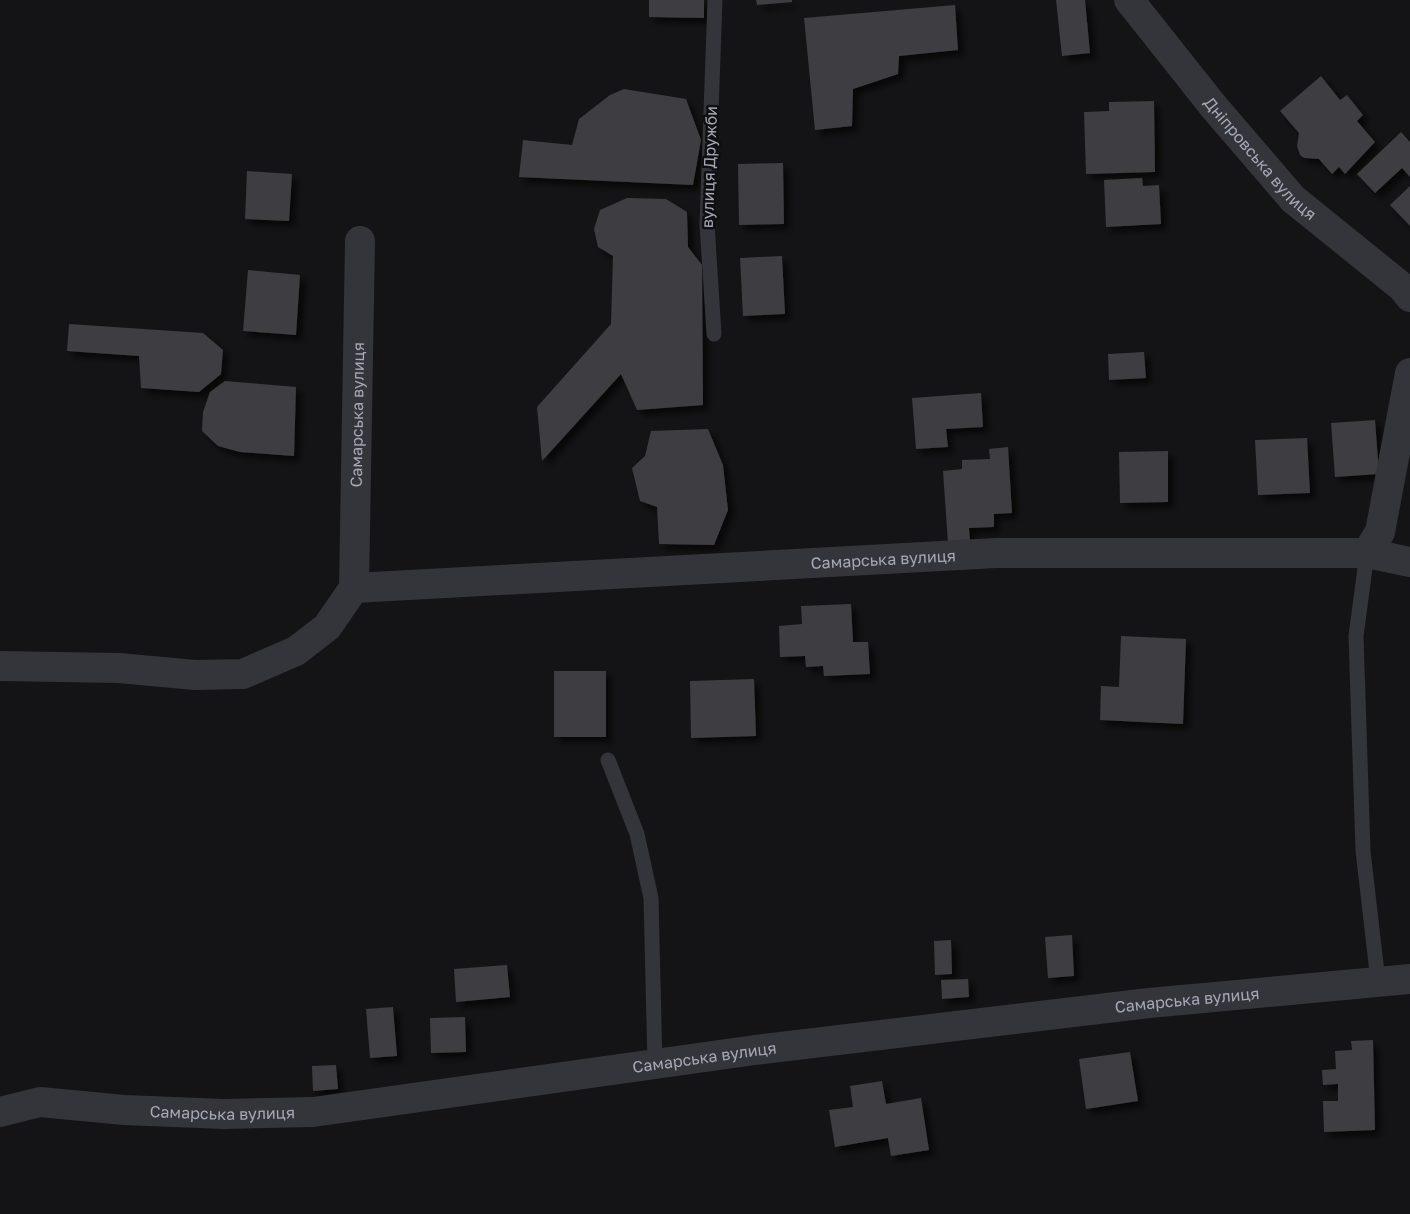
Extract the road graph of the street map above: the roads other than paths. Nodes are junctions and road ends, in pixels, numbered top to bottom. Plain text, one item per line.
1 (716, 0) edge
2 (1129, 0) edge
3 (360, 241) dead end
4 (1410, 297) edge
5 (714, 334) dead end
6 (1410, 373) edge
7 (1367, 553) junction
8 (1410, 562) edge
9 (354, 588) junction
10 (0, 666) edge
11 (608, 760) dead end
12 (1410, 979) edge
13 (1378, 981) junction
14 (656, 1065) junction
15 (0, 1112) edge

1 - 5 lane, вулиця Дружби
2 - 4 street, Дніпровська вулиця
3 - 9 street, Самарська вулиця
6 - 7 street
7 - 8 street, Самарська вулиця
7 - 9 street, Самарська вулиця
7 - 13 lane
9 - 10 street
11 - 14 lane
12 - 13 street, Самарська вулиця
13 - 14 street, Самарська вулиця
14 - 15 street, Самарська вулиця

